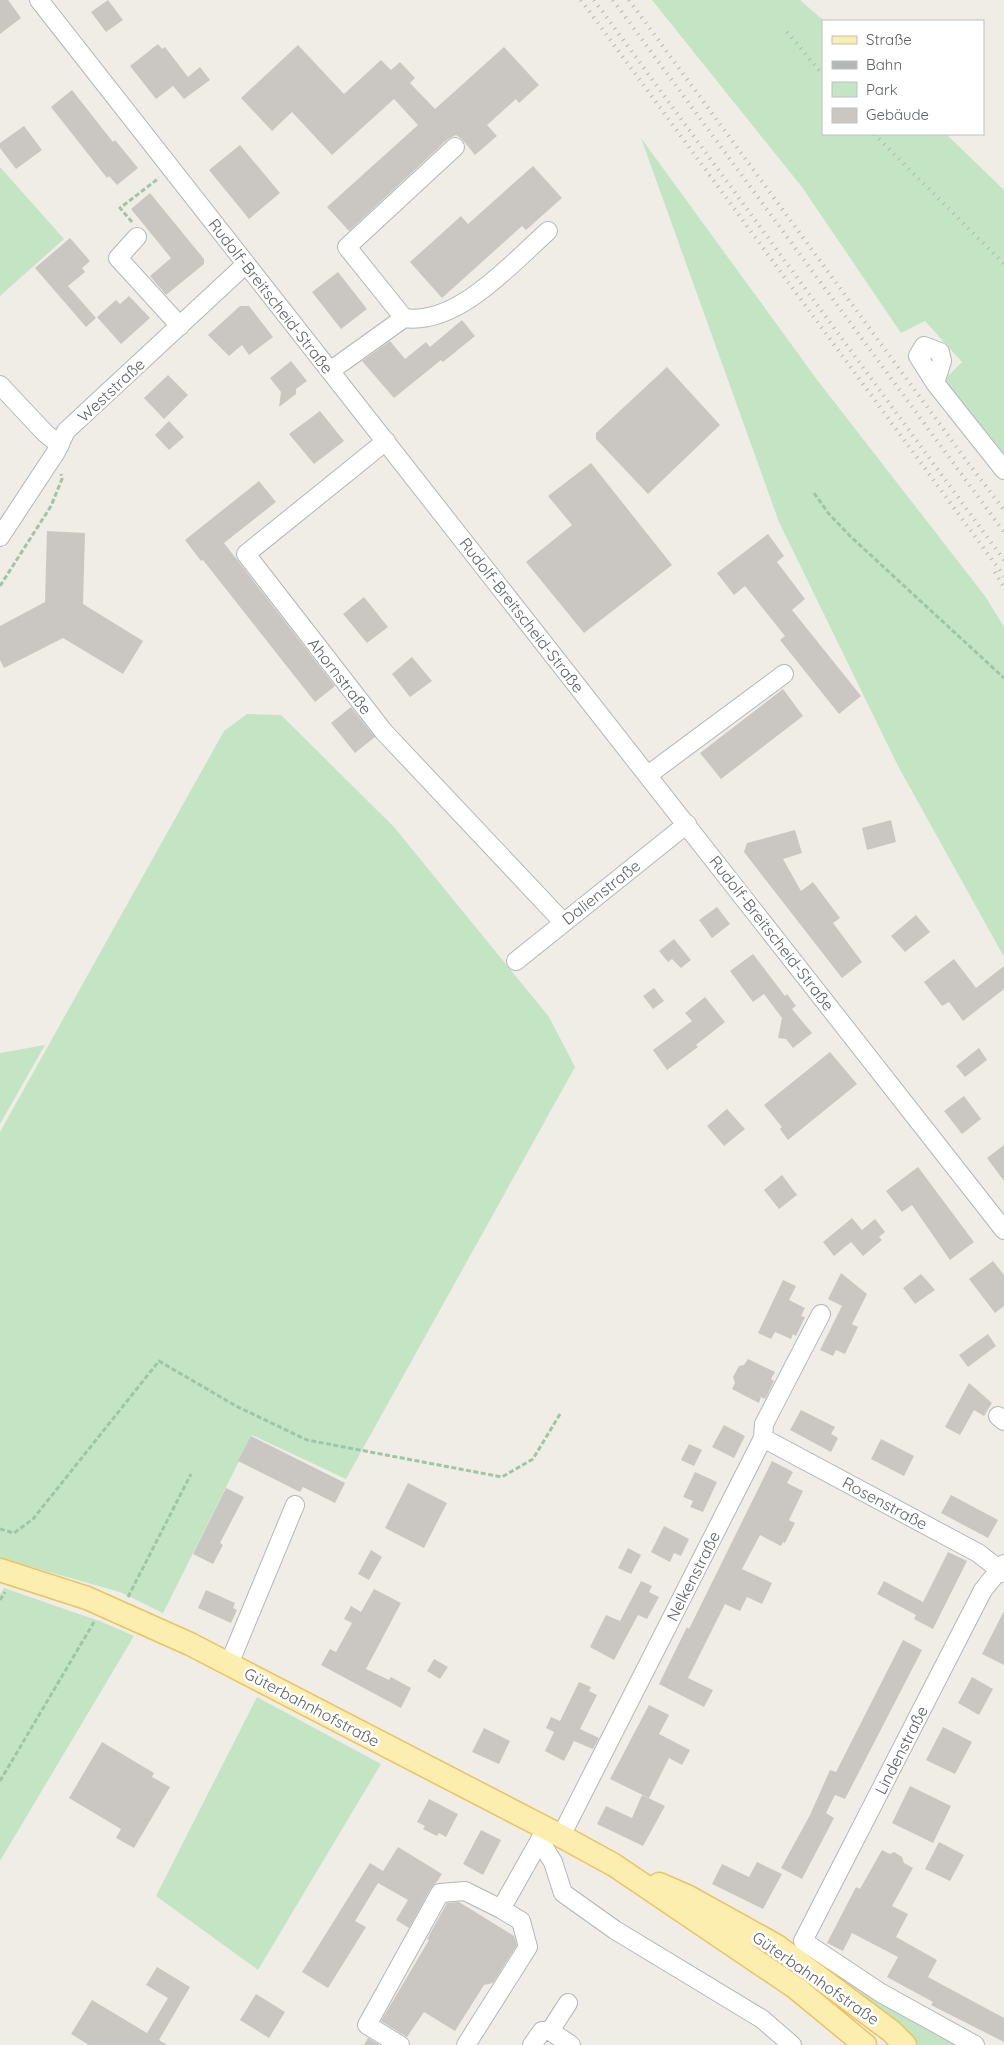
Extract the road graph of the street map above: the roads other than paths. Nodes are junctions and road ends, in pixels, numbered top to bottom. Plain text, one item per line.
1 (39, 0) edge
2 (455, 147) dead end
3 (548, 231) dead end
4 (137, 237) road end
5 (246, 264) junction
6 (404, 318) junction
7 (180, 326) junction
8 (330, 371) junction
9 (935, 383) dead end
10 (0, 385) edge
11 (386, 442) junction
12 (58, 448) junction
13 (1004, 470) edge
14 (0, 537) edge
15 (784, 674) dead end
16 (648, 775) junction
17 (687, 824) junction
18 (563, 922) junction
19 (516, 961) dead end
20 (1004, 1230) edge
21 (821, 1314) dead end
22 (763, 1438) junction
23 (295, 1505) dead end
24 (1002, 1569) edge
25 (0, 1570) edge
26 (229, 1664) junction
27 (549, 1835) junction
28 (614, 1865) junction
29 (501, 1909) junction
30 (803, 1941) joint
31 (568, 2003) dead end
32 (550, 2031) junction
33 (860, 2042) edge
34 (400, 2045) edge
35 (466, 2045) edge
36 (532, 2045) edge
37 (572, 2045) edge
38 (792, 2045) edge
39 (905, 2045) edge
40 (975, 2045) edge

1 - 5 street, Rudolf-Breitscheid-Straße
2 - 6 street
3 - 6 street
4 - 7 street
5 - 7 street, Weststraße
5 - 8 street, Rudolf-Breitscheid-Straße
6 - 8 street
7 - 12 street, Weststraße
8 - 11 street, Rudolf-Breitscheid-Straße
9 - 13 street
10 - 12 street
11 - 16 street, Rudolf-Breitscheid-Straße
11 - 18 street, Ahornstraße
12 - 14 street, Weststraße
15 - 16 street
16 - 17 street, Rudolf-Breitscheid-Straße
17 - 18 street, Dalienstraße
17 - 20 street, Rudolf-Breitscheid-Straße
18 - 19 street, Dalienstraße
21 - 22 street, Nelkenstraße
22 - 24 street, Rosenstraße
22 - 27 street, Nelkenstraße
23 - 26 street
24 - 30 street, Lindenstraße
25 - 26 main road, Güterbahnhofstraße
26 - 27 main road, Güterbahnhofstraße
27 - 28 main road, Güterbahnhofstraße
27 - 29 street, Nelkenstraße
27 - 38 street
28 - 33 main road, Güterbahnhofstraße
28 - 39 main road, Güterbahnhofstraße
29 - 34 street
29 - 35 street
30 - 40 street, Güterbahnhofstraße
31 - 32 street
32 - 36 street
32 - 37 street

